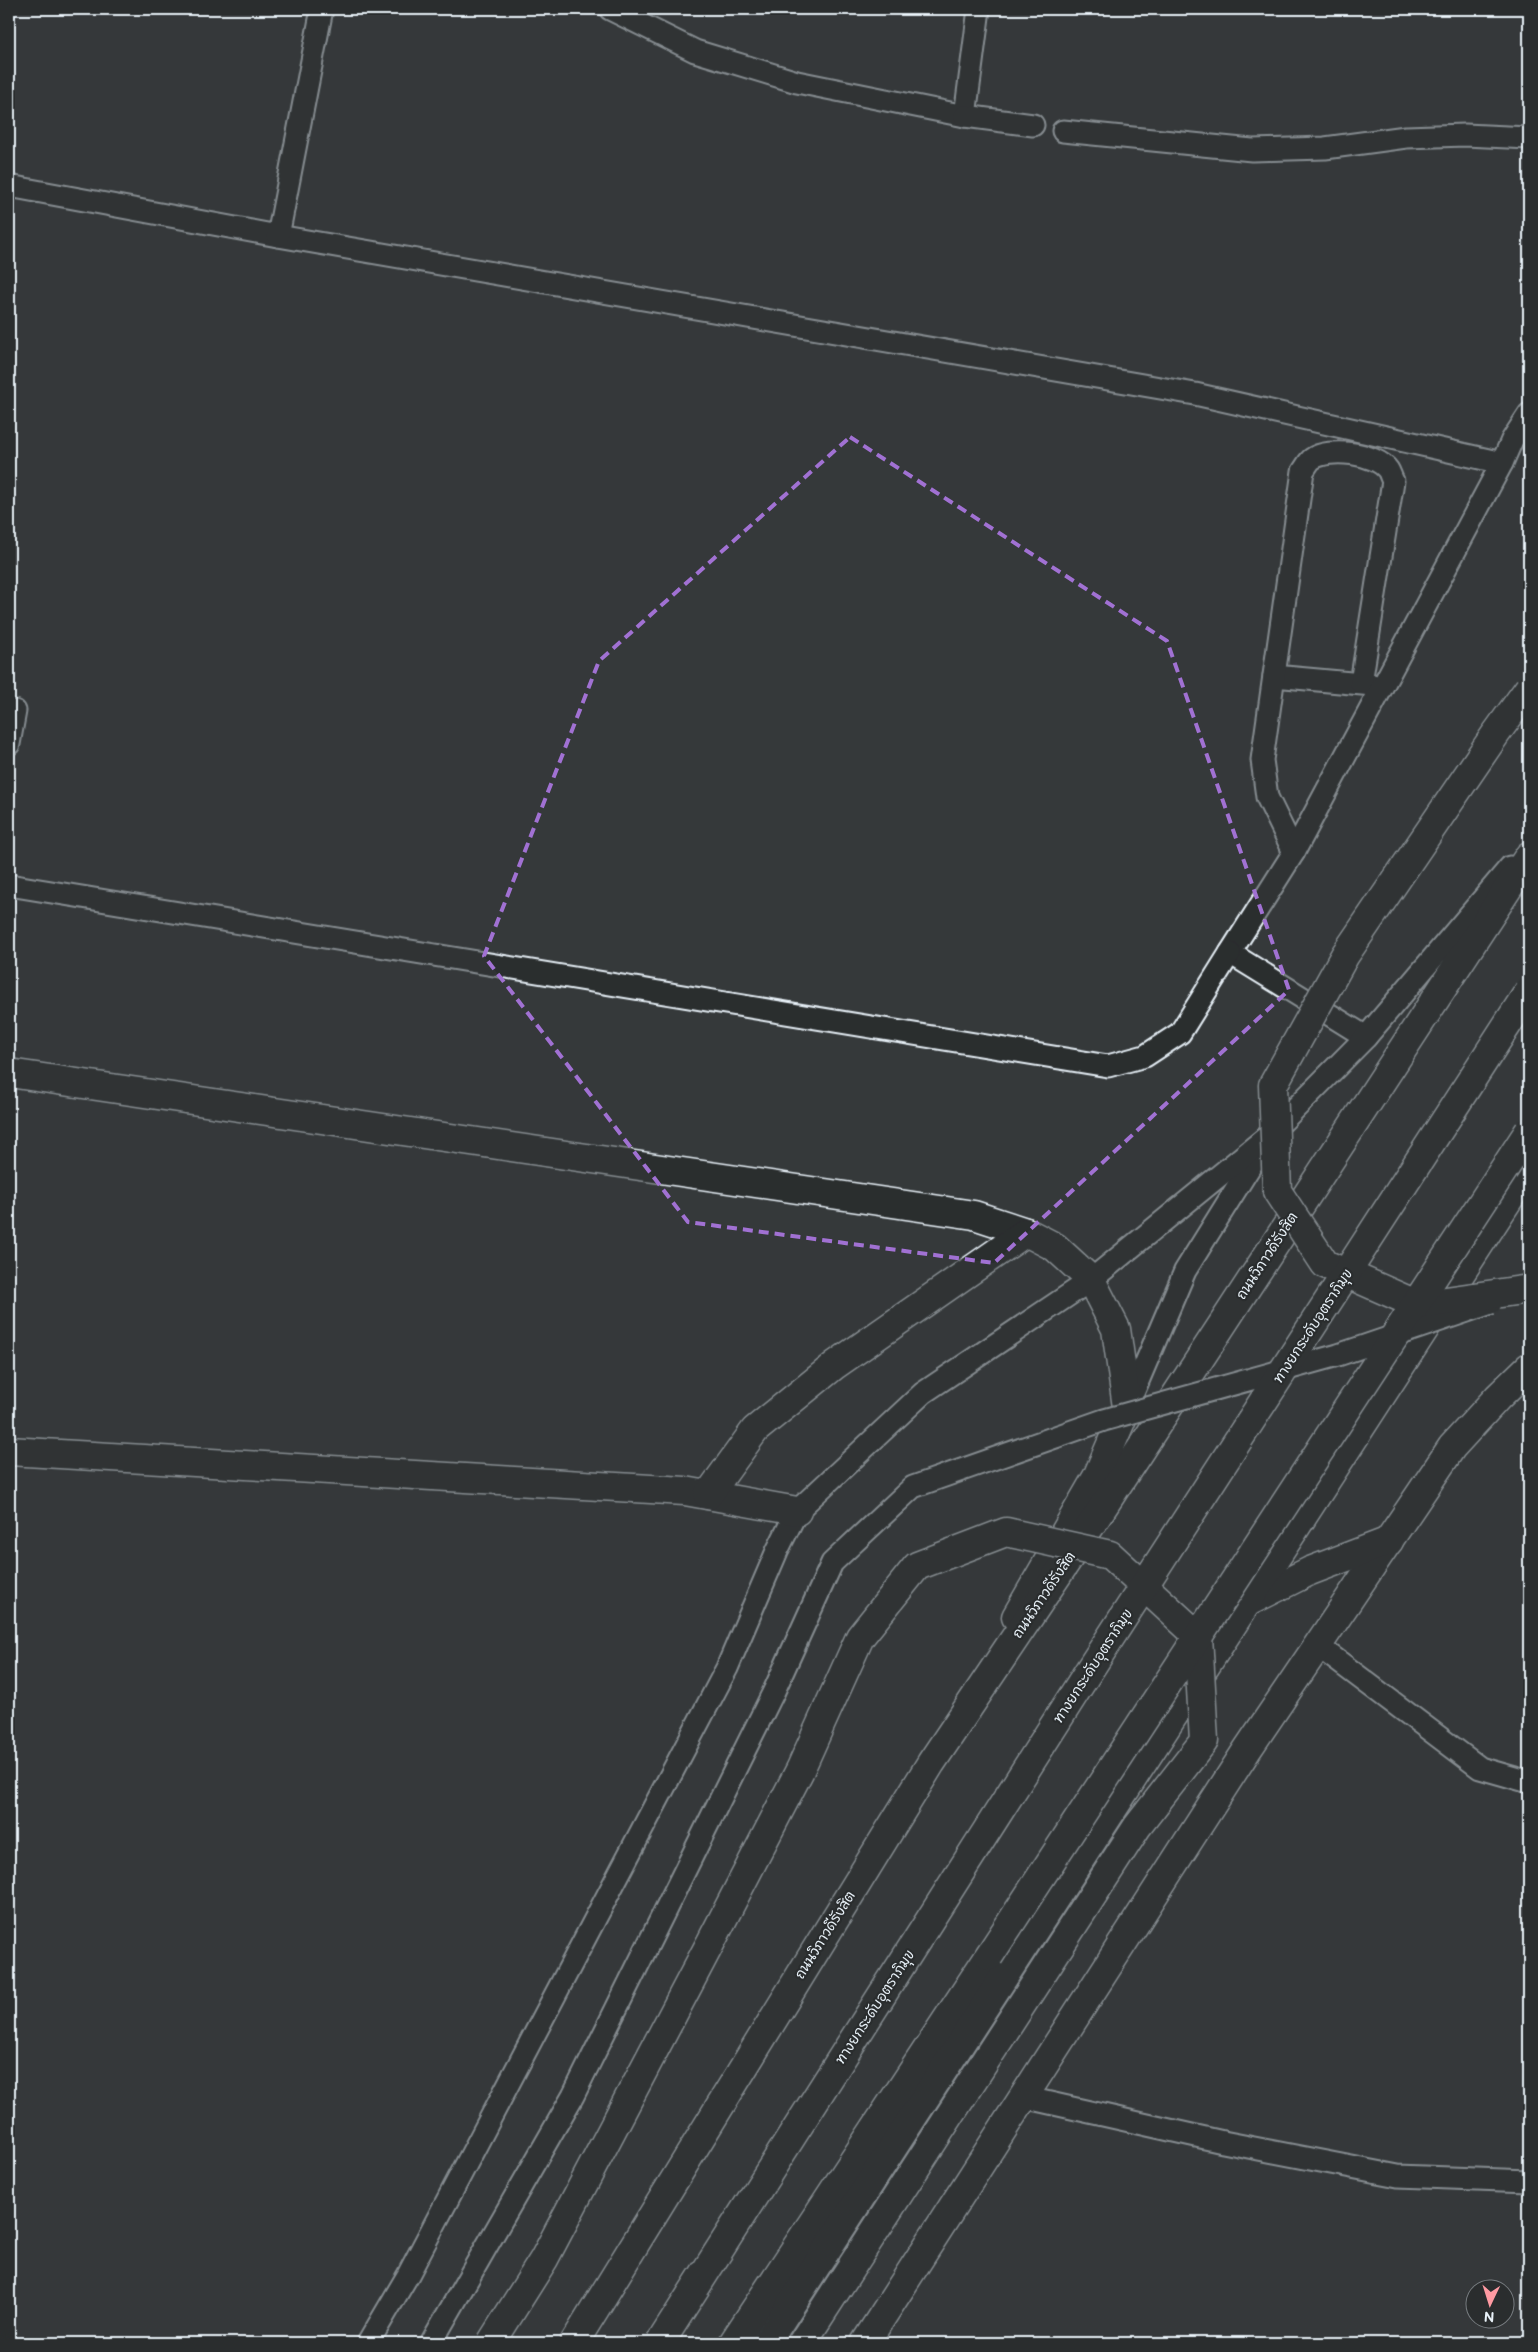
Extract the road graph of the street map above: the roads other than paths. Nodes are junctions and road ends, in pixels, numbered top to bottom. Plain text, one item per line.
1 (322, 9) edge
2 (610, 9) edge
3 (979, 9) edge
4 (966, 116) junction
5 (1032, 125) dead end
6 (1063, 131) dead end
7 (1529, 138) edge
8 (9, 186) edge
9 (278, 236) junction
10 (1529, 414) edge
11 (1502, 463) junction
12 (1274, 676) junction
13 (1360, 683) junction
14 (1384, 687) junction
15 (1529, 688) edge
16 (15, 711) dead end
17 (9, 744) edge
18 (1529, 844) edge
19 (1294, 852) junction
20 (1529, 856) edge
21 (9, 885) edge
22 (1230, 953) junction
23 (1529, 991) edge
24 (1366, 1038) junction
25 (9, 1073) edge
26 (1529, 1131) edge
27 (1268, 1136) junction
28 (1529, 1168) edge
29 (1026, 1232) junction
30 (1090, 1280) junction
31 (1529, 1290) edge
32 (1529, 1367) edge
33 (1127, 1407) junction
34 (9, 1451) edge
35 (708, 1495) junction
36 (797, 1511) junction
37 (1389, 1541) junction
38 (1247, 1602) junction
39 (1318, 1646) junction
40 (931, 1763) junction
41 (1529, 1782) edge
42 (1023, 2097) junction
43 (1529, 2181) edge
44 (368, 2343) edge
45 (431, 2343) edge
46 (491, 2343) edge
47 (574, 2343) edge
48 (660, 2343) edge
49 (733, 2343) edge
50 (766, 2343) edge
51 (802, 2343) edge
52 (865, 2343) edge

1 - 9 lane
2 - 4 lane
3 - 4 lane
4 - 5 lane
6 - 7 lane
8 - 9 lane
9 - 11 lane
10 - 11 lane
11 - 14 lane
12 - 13 lane
12 - 13 lane
12 - 19 lane
13 - 14 lane
14 - 19 lane
15 - 31 main road, bridge
16 - 17 lane
18 - 24 lane
19 - 22 lane
20 - 40 main road, ถนนวิภาวดีรังสิต
21 - 22 lane
22 - 24 lane
23 - 48 main road, ทางยกระดับอุตราภิมุข, bridge
24 - 27 lane
25 - 29 main road
26 - 49 main road, bridge
27 - 30 lane
27 - 33 lane
28 - 38 main road
29 - 30 main road
29 - 35 main road
30 - 33 main road
30 - 36 lane
31 - 45 lane, bridge
32 - 37 main road
33 - 40 main road
34 - 35 main road
35 - 36 main road
36 - 44 lane
37 - 38 main road
37 - 39 main road
38 - 50 main road
39 - 41 lane
39 - 42 main road
40 - 47 main road, ถนนวิภาวดีรังสิต
42 - 43 lane
42 - 52 main road
46 - 51 main road, bridge

